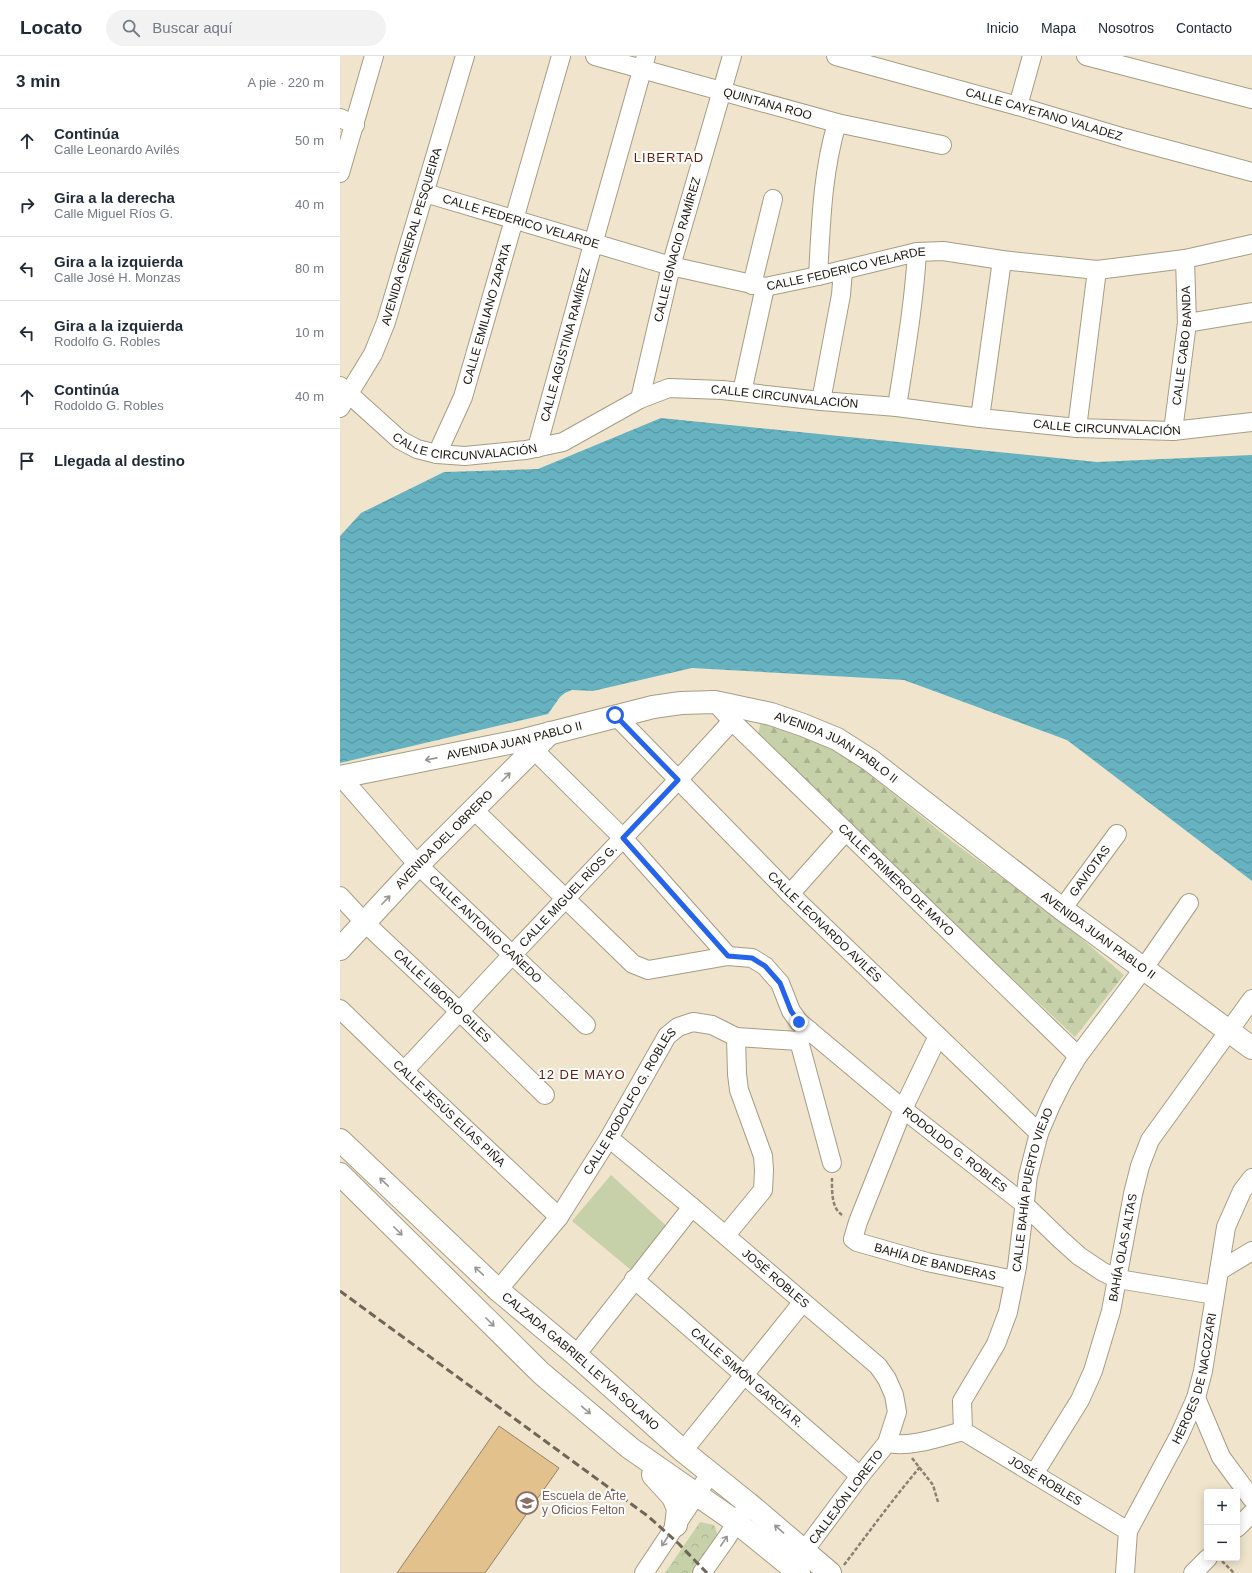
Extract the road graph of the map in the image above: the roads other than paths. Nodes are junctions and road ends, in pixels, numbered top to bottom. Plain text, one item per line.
1 (374, 56) edge
2 (465, 56) edge
3 (561, 56) edge
4 (595, 56) edge
5 (732, 56) edge
6 (836, 56) edge
7 (1032, 56) edge
8 (1086, 56) edge
9 (644, 63) edge
10 (722, 92) junction
11 (1252, 99) edge
12 (1018, 106) junction
13 (347, 122) edge
14 (837, 123) junction
15 (942, 145) dead end
16 (1252, 172) edge
17 (340, 173) edge
18 (425, 193) junction
19 (773, 199) dead end
20 (514, 220) junction
21 (593, 244) junction
22 (1252, 244) edge
23 (918, 252) junction
24 (1185, 259) junction
25 (1002, 260) junction
26 (671, 266) junction
27 (843, 270) junction
28 (1097, 270) junction
29 (818, 276) junction
30 (759, 286) junction
31 (1252, 312) edge
32 (1187, 323) junction
33 (742, 392) junction
34 (343, 396) edge
35 (640, 399) junction
36 (821, 401) junction
37 (897, 407) junction
38 (980, 418) junction
39 (1252, 422) edge
40 (1077, 428) junction
41 (1173, 431) junction
42 (537, 448) junction
43 (437, 454) junction
44 (715, 702) junction
45 (615, 715) junction
46 (732, 721) junction
47 (529, 745) junction
48 (340, 777) edge
49 (678, 780) junction
50 (474, 810) junction
51 (846, 831) junction
52 (1117, 834) dead end
53 (623, 838) junction
54 (418, 865) junction
55 (790, 894) junction
56 (340, 896) edge
57 (566, 899) junction
58 (1190, 903) dead end
59 (1062, 909) junction
60 (364, 922) junction
61 (340, 949) edge
62 (512, 955) junction
63 (728, 956) junction
64 (1144, 968) junction
65 (1252, 999) edge
66 (340, 1008) edge
67 (460, 1012) junction
68 (586, 1025) dead end
69 (1228, 1031) junction
70 (804, 1036) junction
71 (938, 1036) junction
72 (736, 1037) junction
73 (1252, 1048) edge
74 (1078, 1056) junction
75 (404, 1071) junction
76 (545, 1095) dead end
77 (903, 1110) junction
78 (1039, 1133) junction
79 (609, 1138) junction
80 (340, 1140) edge
81 (832, 1163) road end
82 (340, 1174) edge
83 (1252, 1178) edge
84 (1024, 1204) junction
85 (692, 1206) junction
86 (559, 1217) junction
87 (726, 1236) junction
88 (1252, 1251) edge
89 (1219, 1271) junction
90 (634, 1279) junction
91 (1118, 1279) junction
92 (1014, 1280) junction
93 (498, 1290) junction
94 (1215, 1295) junction
95 (802, 1303) junction
96 (576, 1355) junction
97 (744, 1375) junction
98 (1196, 1398) junction
99 (963, 1432) junction
100 (894, 1444) junction
101 (630, 1448) junction
102 (683, 1451) junction
103 (710, 1474) junction
104 (1034, 1474) junction
105 (860, 1476) junction
106 (696, 1494) junction
107 (1250, 1495) edge
108 (749, 1504) junction
109 (1252, 1513) edge
110 (736, 1522) junction
111 (676, 1525) junction
112 (1240, 1525) edge
113 (1128, 1531) junction
114 (804, 1551) junction
115 (1205, 1561) edge
116 (836, 1570) edge
117 (644, 1573) edge
118 (702, 1573) edge
119 (799, 1573) edge
120 (1125, 1573) edge
121 (1193, 1573) edge

1 - 13 street
2 - 18 street, AVENIDA GENERAL PESQUEIRA
3 - 20 street, CALLE EMILIANO ZAPATA
4 - 9 street, QUINTANA ROO
5 - 10 street, CALLE IGNACIO RAMÍREZ
6 - 12 street, CALLE CAYETANO VALADEZ
7 - 12 street
8 - 11 street
9 - 10 street, QUINTANA ROO
9 - 21 street, CALLE AGUSTINA RAMÍREZ
10 - 14 street, QUINTANA ROO
10 - 26 street, CALLE IGNACIO RAMÍREZ
12 - 16 street, CALLE CAYETANO VALADEZ
13 - 17 street
14 - 15 street, QUINTANA ROO
14 - 29 street
18 - 20 street, CALLE FEDERICO VELARDE
18 - 34 street, AVENIDA GENERAL PESQUEIRA
19 - 30 street
20 - 21 street, CALLE FEDERICO VELARDE
20 - 43 street, CALLE EMILIANO ZAPATA
21 - 26 street, CALLE FEDERICO VELARDE
21 - 42 street, CALLE AGUSTINA RAMÍREZ
22 - 24 street, CALLE FEDERICO VELARDE
23 - 25 street, CALLE FEDERICO VELARDE
23 - 27 street, CALLE FEDERICO VELARDE
23 - 37 street
24 - 28 street, CALLE FEDERICO VELARDE
24 - 32 street, CALLE CABO BANDA
25 - 28 street, CALLE FEDERICO VELARDE
25 - 38 street
26 - 30 street, CALLE FEDERICO VELARDE
26 - 35 street, CALLE IGNACIO RAMÍREZ
27 - 29 street, CALLE FEDERICO VELARDE
27 - 36 street
28 - 40 street
29 - 30 street, CALLE FEDERICO VELARDE
30 - 33 street
31 - 32 street
32 - 41 street, CALLE CABO BANDA
33 - 35 street, CALLE CIRCUNVALACIÓN
33 - 36 street, CALLE CIRCUNVALACIÓN
34 - 43 street, CALLE CIRCUNVALACIÓN
35 - 42 street, CALLE CIRCUNVALACIÓN
36 - 37 street, CALLE CIRCUNVALACIÓN
37 - 38 street, CALLE CIRCUNVALACIÓN
38 - 40 street, CALLE CIRCUNVALACIÓN
39 - 41 street, CALLE CIRCUNVALACIÓN
40 - 41 street, CALLE CIRCUNVALACIÓN
42 - 43 street, CALLE CIRCUNVALACIÓN
44 - 45 main road, AVENIDA JUAN PABLO II
44 - 46 street, CALLE PRIMERO DE MAYO
44 - 59 main road, AVENIDA JUAN PABLO II
45 - 47 main road, AVENIDA JUAN PABLO II
45 - 49 street, CALLE LEONARDO AVILÉS
46 - 49 street, CALLE MIGUEL RÍOS G.
46 - 51 street, CALLE PRIMERO DE MAYO
47 -> 48 main road, AVENIDA JUAN PABLO II
50 -> 47 main road, AVENIDA DEL OBRERO
47 - 53 street
48 - 54 street, CALLE ANTONIO CAÑEDO
49 - 53 street, CALLE MIGUEL RÍOS G.
49 - 55 street, CALLE LEONARDO AVILÉS
50 - 54 main road, AVENIDA DEL OBRERO
50 - 57 street
51 - 55 street
51 - 74 street, CALLE PRIMERO DE MAYO
52 - 59 street, GAVIOTAS
53 - 57 street, CALLE MIGUEL RÍOS G.
53 - 63 street
60 -> 54 main road, AVENIDA DEL OBRERO
54 - 62 street, CALLE ANTONIO CAÑEDO
55 - 71 street, CALLE LEONARDO AVILÉS
56 - 60 street, CALLE LIBORIO GILES
57 - 62 street, CALLE MIGUEL RÍOS G.
57 - 63 street
58 - 64 street, CALLE BAHÍA PUERTO VIEJO
59 - 64 main road, AVENIDA JUAN PABLO II
60 - 61 main road, AVENIDA DEL OBRERO
60 - 67 street, CALLE LIBORIO GILES
62 - 67 street, CALLE MIGUEL RÍOS G.
62 - 68 street, CALLE ANTONIO CAÑEDO
63 - 70 street, RODOLDO G. ROBLES
64 - 69 main road, AVENIDA JUAN PABLO II
64 - 74 street, CALLE BAHÍA PUERTO VIEJO
65 - 69 street, BAHÍA OLAS ALTAS
66 - 75 street, CALLE JESÚS ELÍAS PIÑA
67 - 75 street, CALLE MIGUEL RÍOS G.
67 - 76 street, CALLE LIBORIO GILES
69 - 73 main road, AVENIDA JUAN PABLO II
69 - 91 street, BAHÍA OLAS ALTAS
70 - 72 street, CALLE RODOLFO G. ROBLES
70 - 77 street, RODOLDO G. ROBLES
70 - 81 street
71 - 77 street
71 - 78 street, CALLE LEONARDO AVILÉS
72 - 79 street, CALLE RODOLFO G. ROBLES
72 - 87 street
74 - 78 street, CALLE BAHÍA PUERTO VIEJO
75 - 86 street, CALLE JESÚS ELÍAS PIÑA
77 - 84 street, RODOLDO G. ROBLES
77 - 92 street, BAHÍA DE BANDERAS
78 - 84 street, CALLE BAHÍA PUERTO VIEJO
79 - 85 street, JOSÉ ROBLES
79 - 86 street, CALLE RODOLFO G. ROBLES
93 -> 80 main road, CALZADA GABRIEL LEYVA SOLANO
82 -> 101 main road
83 - 89 street, HEROES DE NACOZARI
84 - 91 street, RODOLDO G. ROBLES
84 - 92 street, CALLE BAHÍA PUERTO VIEJO
85 - 87 street, JOSÉ ROBLES
85 - 90 street
86 - 93 street, CALLE RODOLFO G. ROBLES
87 - 95 street, JOSÉ ROBLES
88 - 89 street
89 - 94 street, HEROES DE NACOZARI
90 - 96 street
90 - 97 street, CALLE SIMÓN GARCÍA R.
91 - 94 street, RODOLDO G. ROBLES
91 - 104 street, BAHÍA OLAS ALTAS
92 - 99 street, CALLE BAHÍA PUERTO VIEJO
93 - 96 main road, CALZADA GABRIEL LEYVA SOLANO
94 - 98 street, HEROES DE NACOZARI
95 - 97 street
95 - 100 street, JOSÉ ROBLES
96 - 102 main road, CALZADA GABRIEL LEYVA SOLANO
97 - 102 street
97 - 105 street, CALLE SIMÓN GARCÍA R.
98 - 107 street
98 - 113 street, HEROES DE NACOZARI
99 - 100 street
99 - 104 street, JOSÉ ROBLES
100 - 105 street, CALLEJÓN LORETO
101 - 106 main road
101 - 111 main road
102 - 103 main road, CALZADA GABRIEL LEYVA SOLANO
103 - 106 street
103 - 108 main road, CALZADA GABRIEL LEYVA SOLANO
104 - 113 street, JOSÉ ROBLES
105 - 114 street, CALLEJÓN LORETO
106 - 110 main road
106 - 111 street
108 - 110 street
114 -> 108 main road, CALZADA GABRIEL LEYVA SOLANO
109 - 112 street
118 -> 110 street
110 - 119 main road
111 -> 117 street
113 - 120 street, HEROES DE NACOZARI
114 - 116 main road, CALZADA GABRIEL LEYVA SOLANO
115 - 121 street

